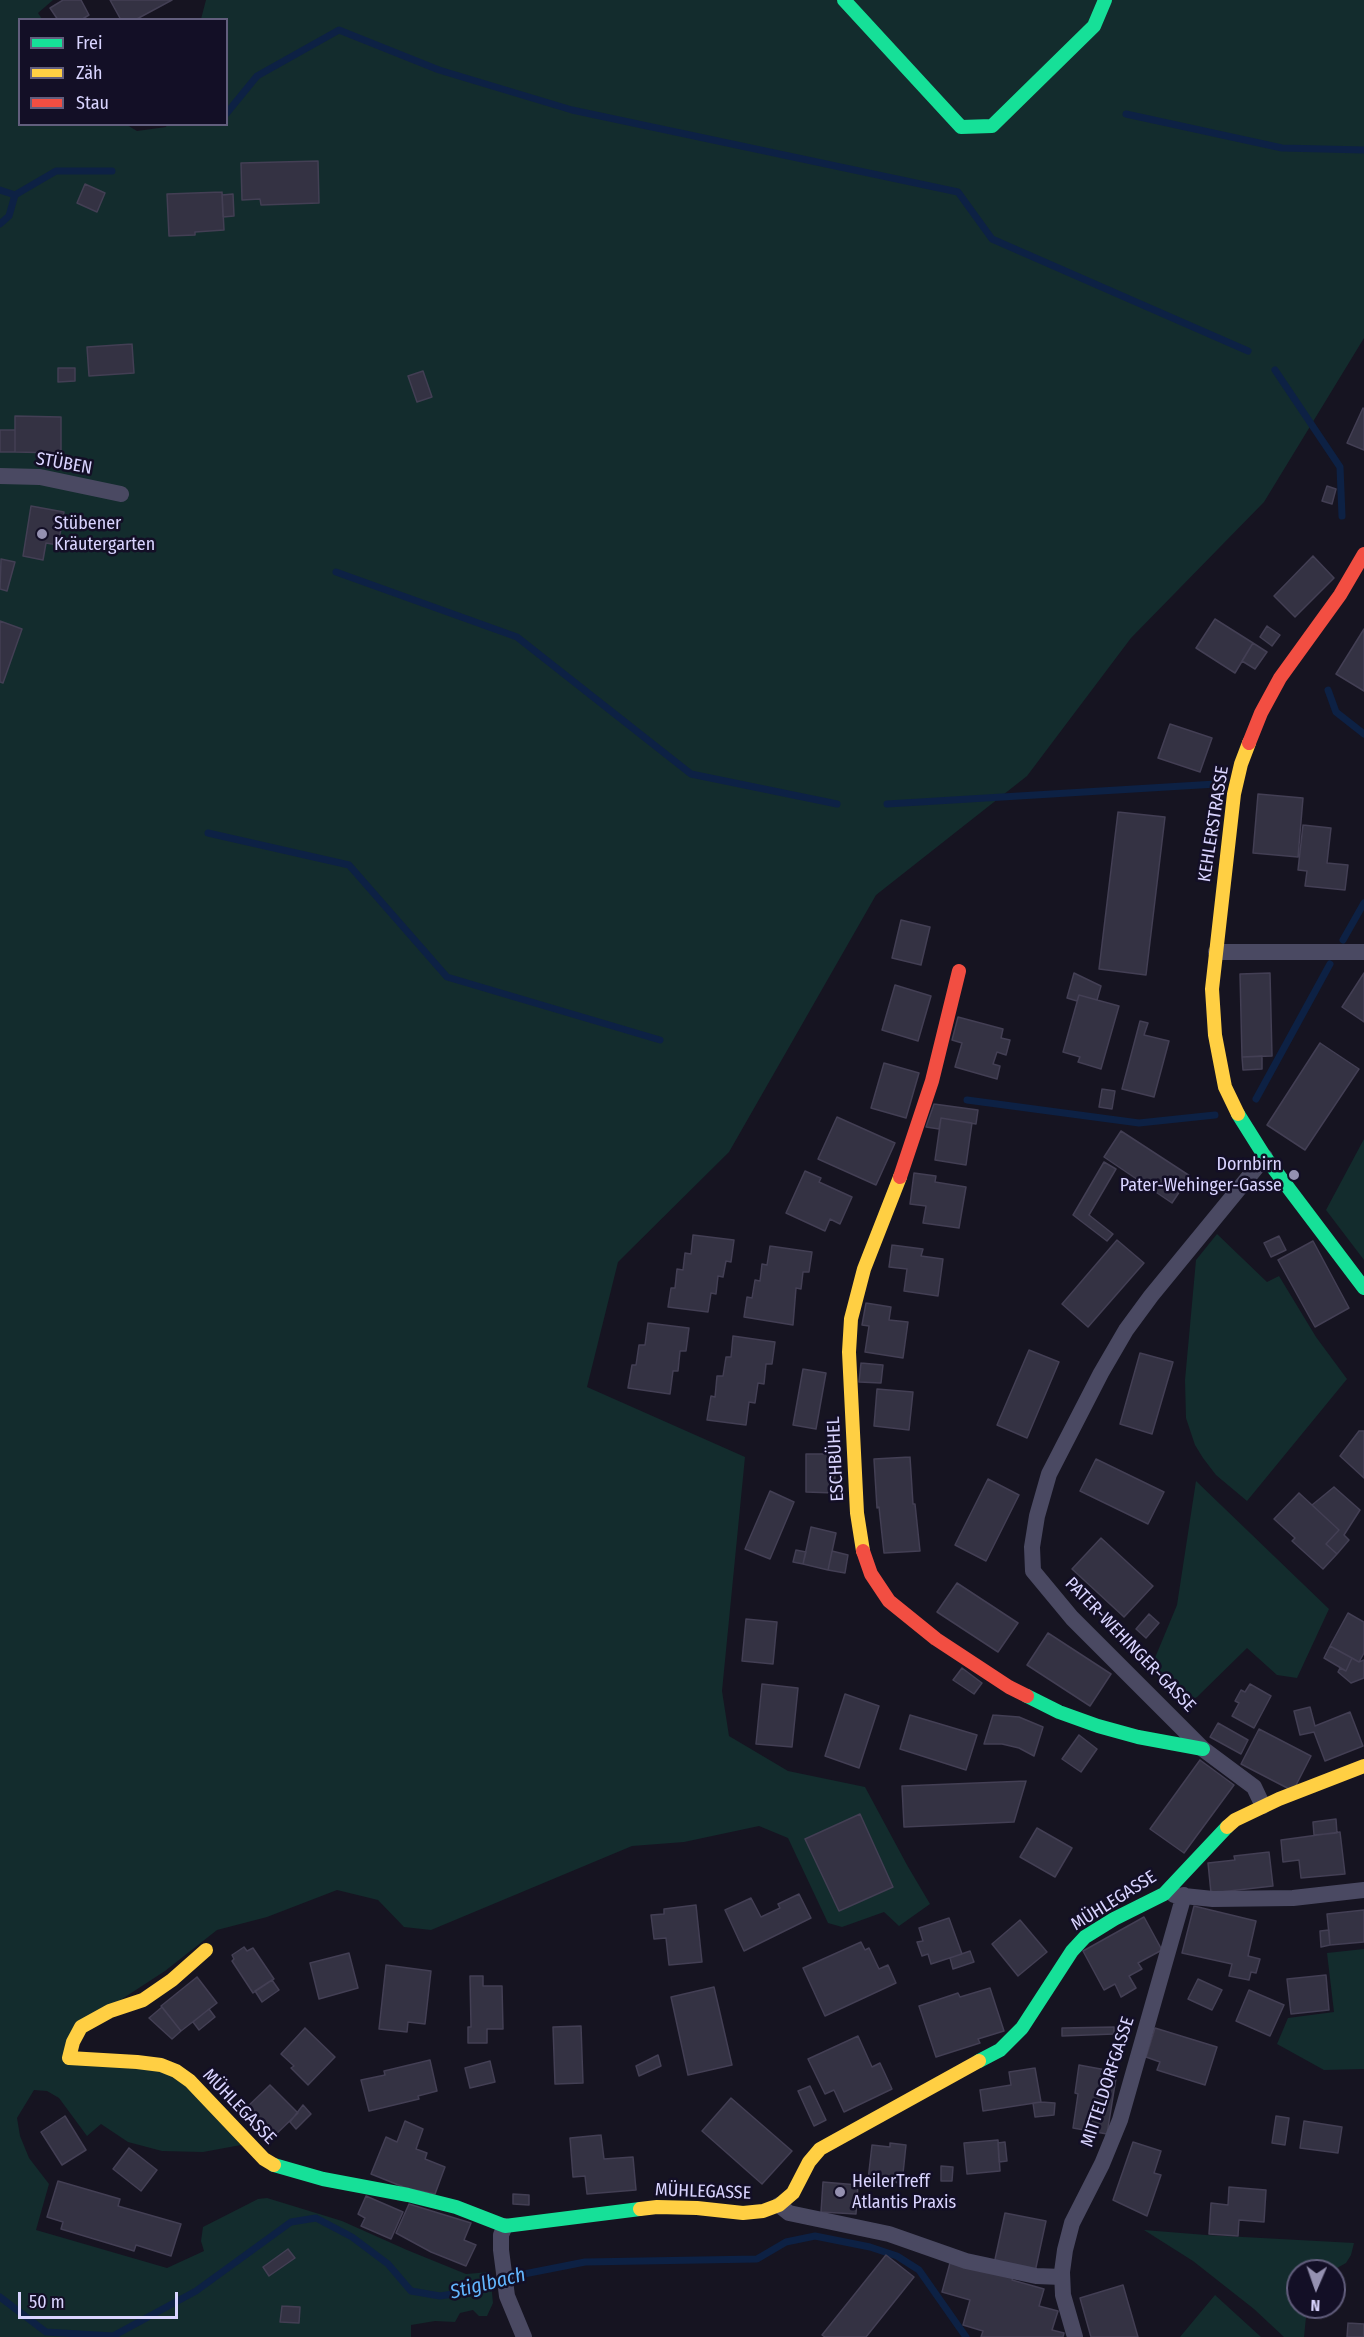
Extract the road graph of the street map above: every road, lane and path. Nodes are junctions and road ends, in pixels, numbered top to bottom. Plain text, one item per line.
1 (844, 0) edge
2 (1104, 0) edge
3 (0, 476) edge
4 (121, 494) dead end
5 (1364, 554) edge
6 (1216, 952) junction
7 (1364, 952) edge
8 (959, 971) dead end
9 (1265, 1157) junction
10 (1364, 1288) edge
11 (1203, 1749) junction
12 (1364, 1766) edge
13 (1263, 1806) junction
14 (1364, 1890) edge
15 (1164, 1894) junction
16 (1185, 1895) junction
17 (206, 1950) dead end
18 (779, 2205) junction
19 (505, 2226) junction
20 (1062, 2277) junction
21 (524, 2337) edge
22 (1075, 2337) edge

1 - 2 street
3 - 4 street, STÜBEN
5 - 6 street, KEHLERSTRASSE
6 - 7 street
6 - 9 street, KEHLERSTRASSE
8 - 11 street, ESCHBÜHEL
9 - 10 street
9 - 11 street, PATER-WEHINGER-GASSE
11 - 13 street, PATER-WEHINGER-GASSE
12 - 13 street, MÜHLEGASSE
13 - 15 street, MÜHLEGASSE
14 - 16 street
15 - 16 street
15 - 18 street, MÜHLEGASSE
16 - 20 street, MITTELDORFGASSE
17 - 19 street, MÜHLEGASSE
18 - 19 street, MÜHLEGASSE
18 - 20 street
19 - 21 street
20 - 22 street, MITTELDORFGASSE

